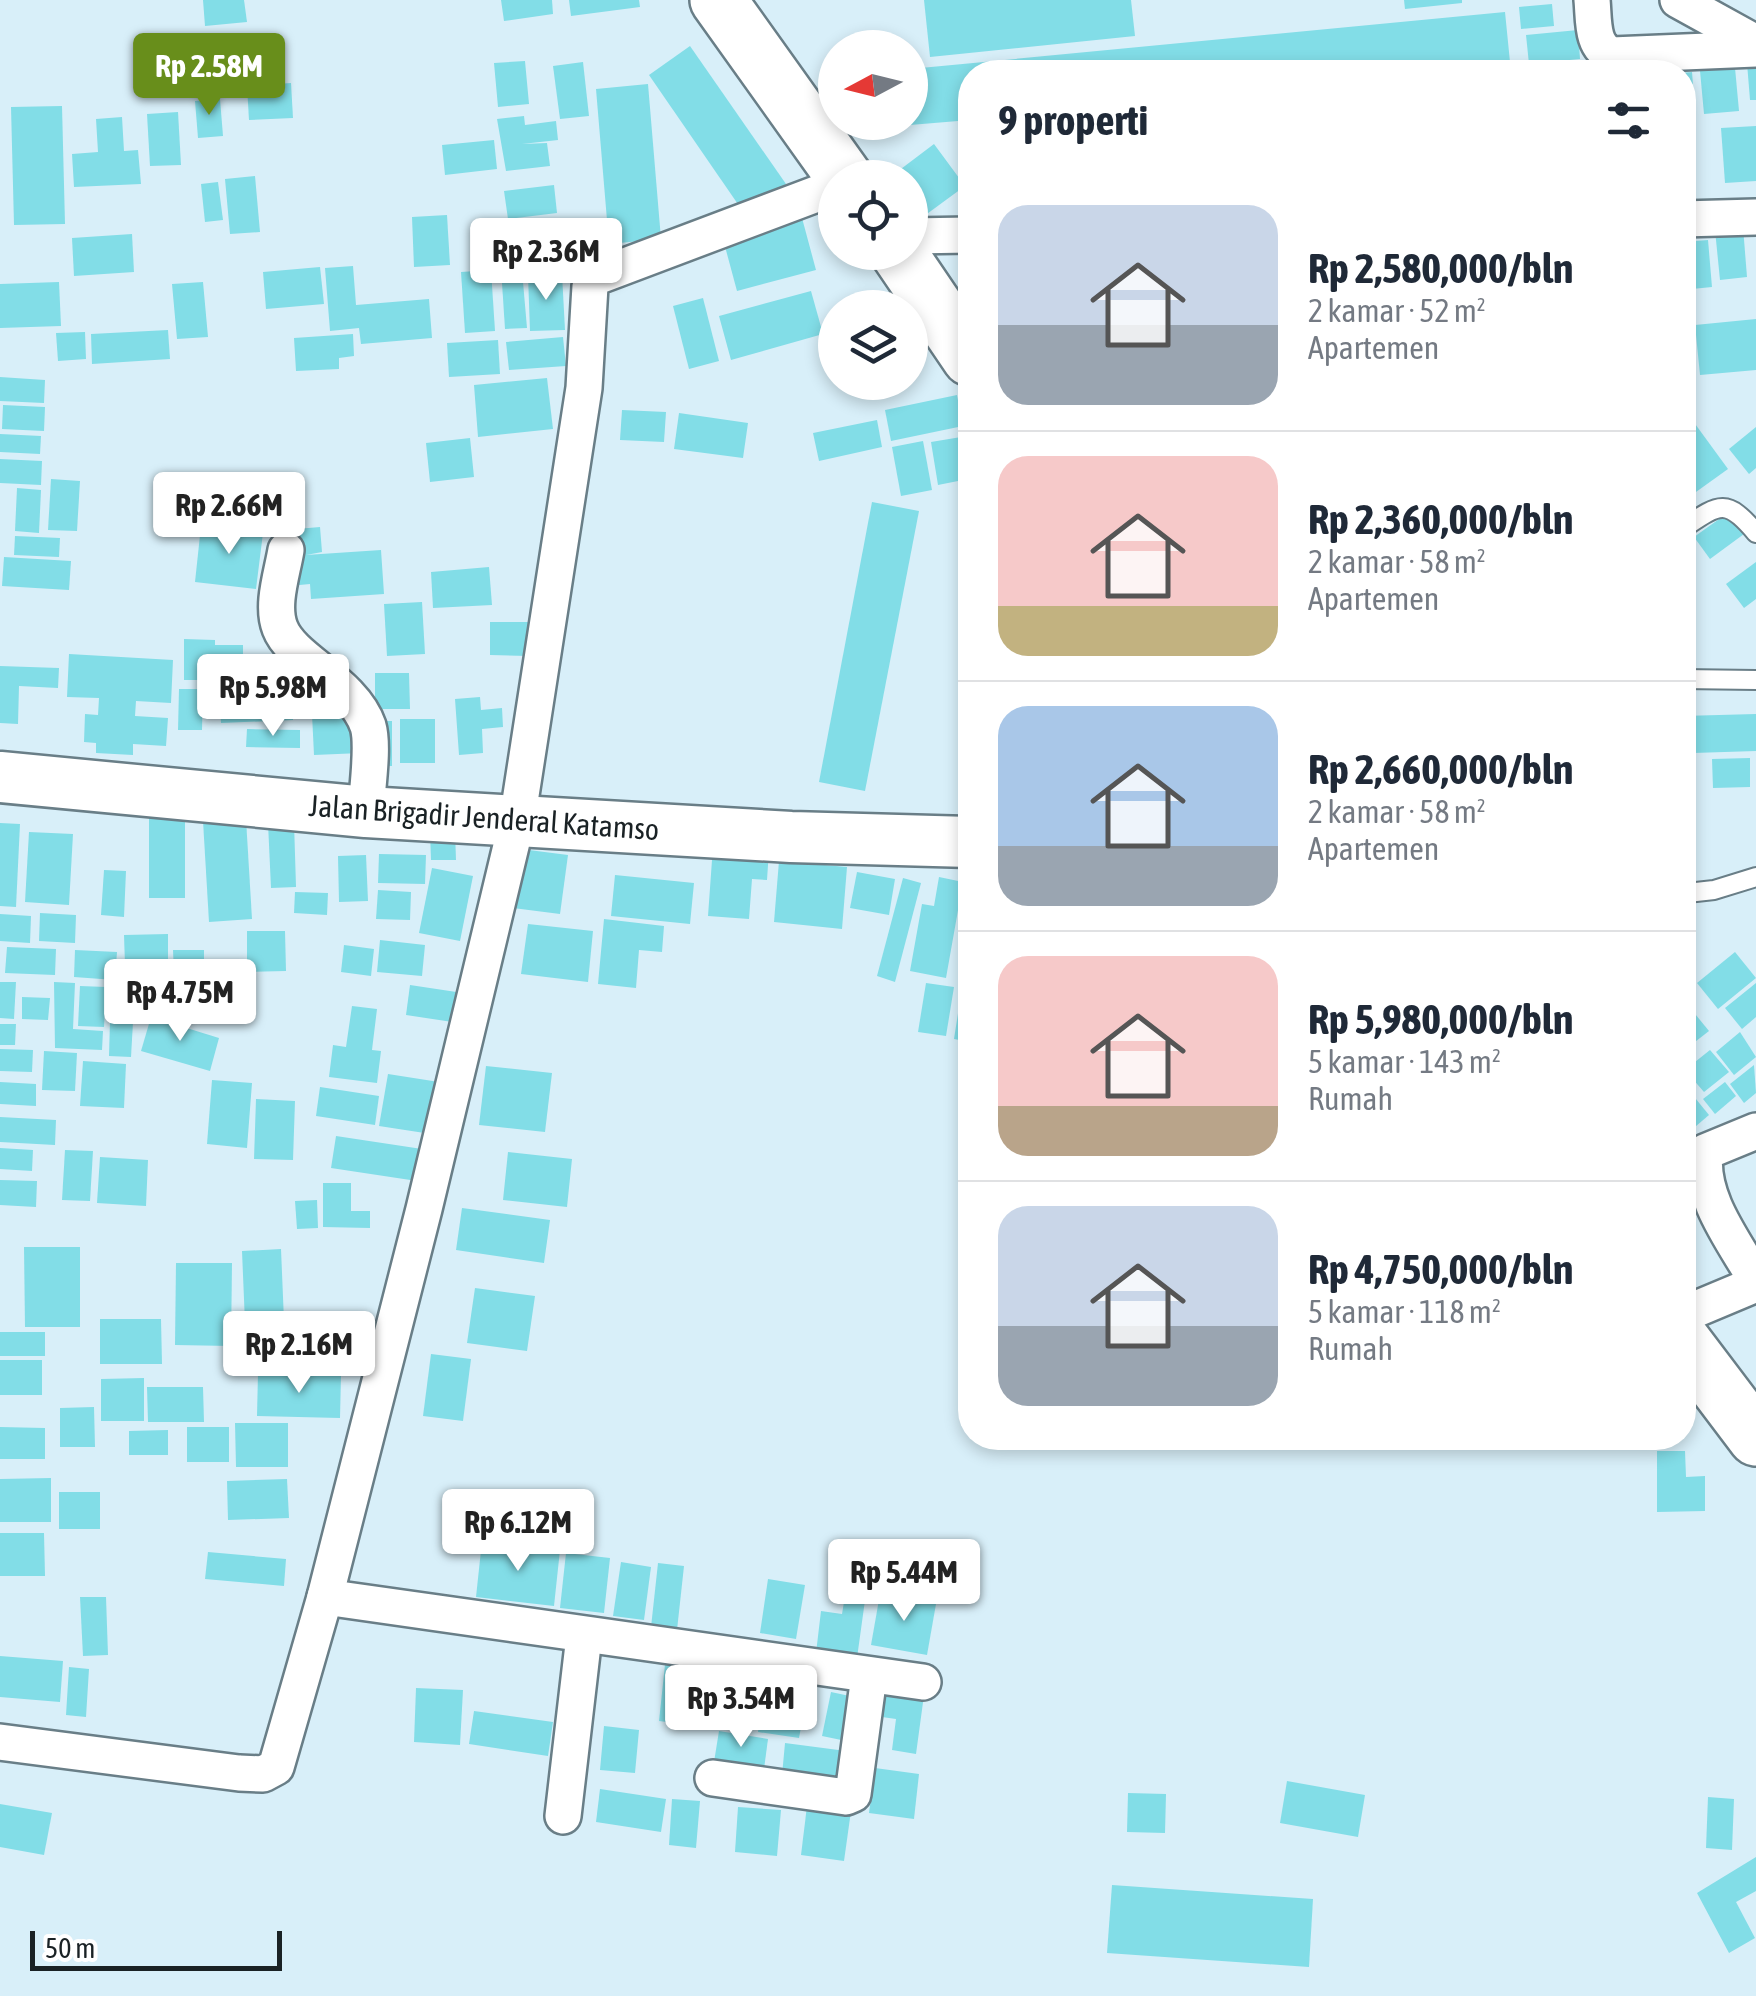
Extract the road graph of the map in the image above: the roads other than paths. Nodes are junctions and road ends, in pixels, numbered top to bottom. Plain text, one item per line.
1 (718, 0) edge
2 (1592, 0) edge
3 (1678, 0) edge
4 (1756, 46) edge
5 (832, 160) edge
6 (818, 193) edge
7 (1756, 217) edge
8 (1696, 219) edge
9 (958, 234) edge
10 (928, 235) edge
11 (910, 270) edge
12 (958, 340) edge
13 (1696, 520) edge
14 (1756, 533) edge
15 (286, 550) dead end
16 (1696, 679) edge
17 (1756, 680) edge
18 (0, 777) edge
19 (366, 812) junction
20 (516, 821) junction
21 (958, 842) edge
22 (1756, 877) edge
23 (1696, 892) edge
24 (1756, 1131) edge
25 (1748, 1285) edge
26 (1696, 1315) edge
27 (1696, 1343) edge
28 (1756, 1438) edge
29 (325, 1596) junction
30 (584, 1636) junction
31 (869, 1676) junction
32 (923, 1682) dead end
33 (0, 1742) edge
34 (713, 1778) dead end
35 (563, 1816) dead end

1 - 5 highway
2 - 4 street
3 - 4 street
6 - 20 street
7 - 8 street
9 - 10 street
11 - 12 highway
13 - 14 lane
15 - 19 street
16 - 17 lane
18 - 19 street, Jalan Brigadir Jenderal Katamso
19 - 20 street, Jalan Brigadir Jenderal Katamso
20 - 21 street, Jalan Brigadir Jenderal Katamso
20 - 29 street
22 - 23 lane
24 - 25 street
25 - 26 street
27 - 28 highway
29 - 30 street
29 - 33 street
30 - 31 street
30 - 35 street
31 - 32 street
31 - 34 street

